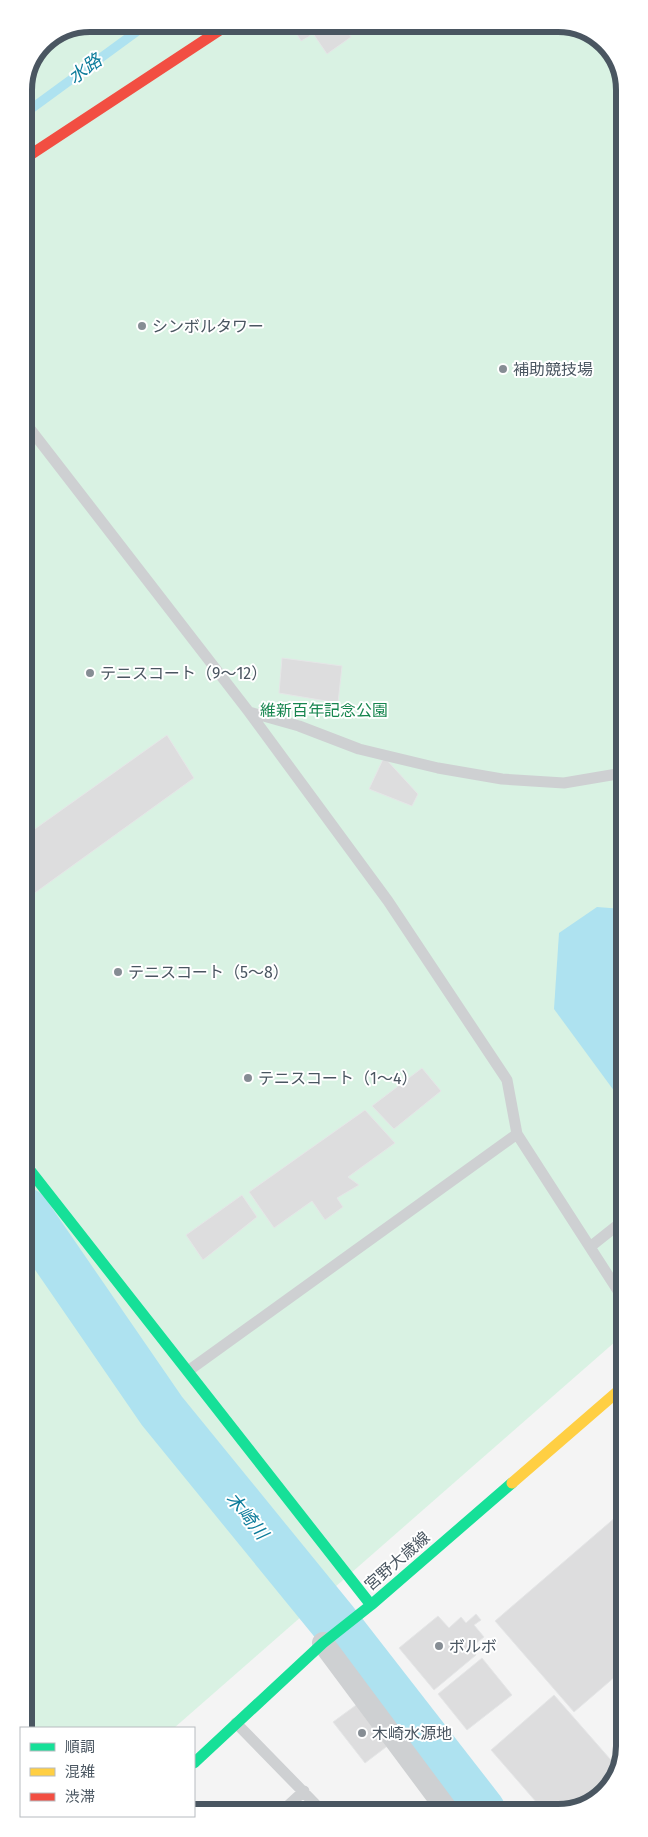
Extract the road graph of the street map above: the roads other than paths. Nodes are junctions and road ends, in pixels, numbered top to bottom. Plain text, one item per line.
1 (216, 32) edge
2 (32, 154) edge
3 (32, 431) edge
4 (249, 712) junction
5 (616, 774) edge
6 (517, 1134) junction
7 (32, 1173) edge
8 (616, 1227) edge
9 (590, 1248) junction
10 (616, 1288) edge
11 (188, 1371) junction
12 (616, 1393) edge
13 (371, 1605) junction
14 (323, 1643) junction
15 (236, 1723) junction
16 (195, 1762) edge
17 (304, 1791) junction
18 (290, 1804) edge
19 (316, 1804) edge
20 (442, 1804) edge

1 - 2 street
3 - 4 lane
4 - 5 lane
4 - 6 lane
6 - 9 lane
6 - 11 lane
7 - 11 street
8 - 9 lane
9 - 10 lane
11 - 13 street
12 - 13 street, 宮野大歳線
13 - 14 street, 宮野大歳線
14 - 15 street, 宮野大歳線
14 - 20 street
15 - 16 street, 宮野大歳線
15 - 17 lane
17 - 18 lane
17 - 19 lane

